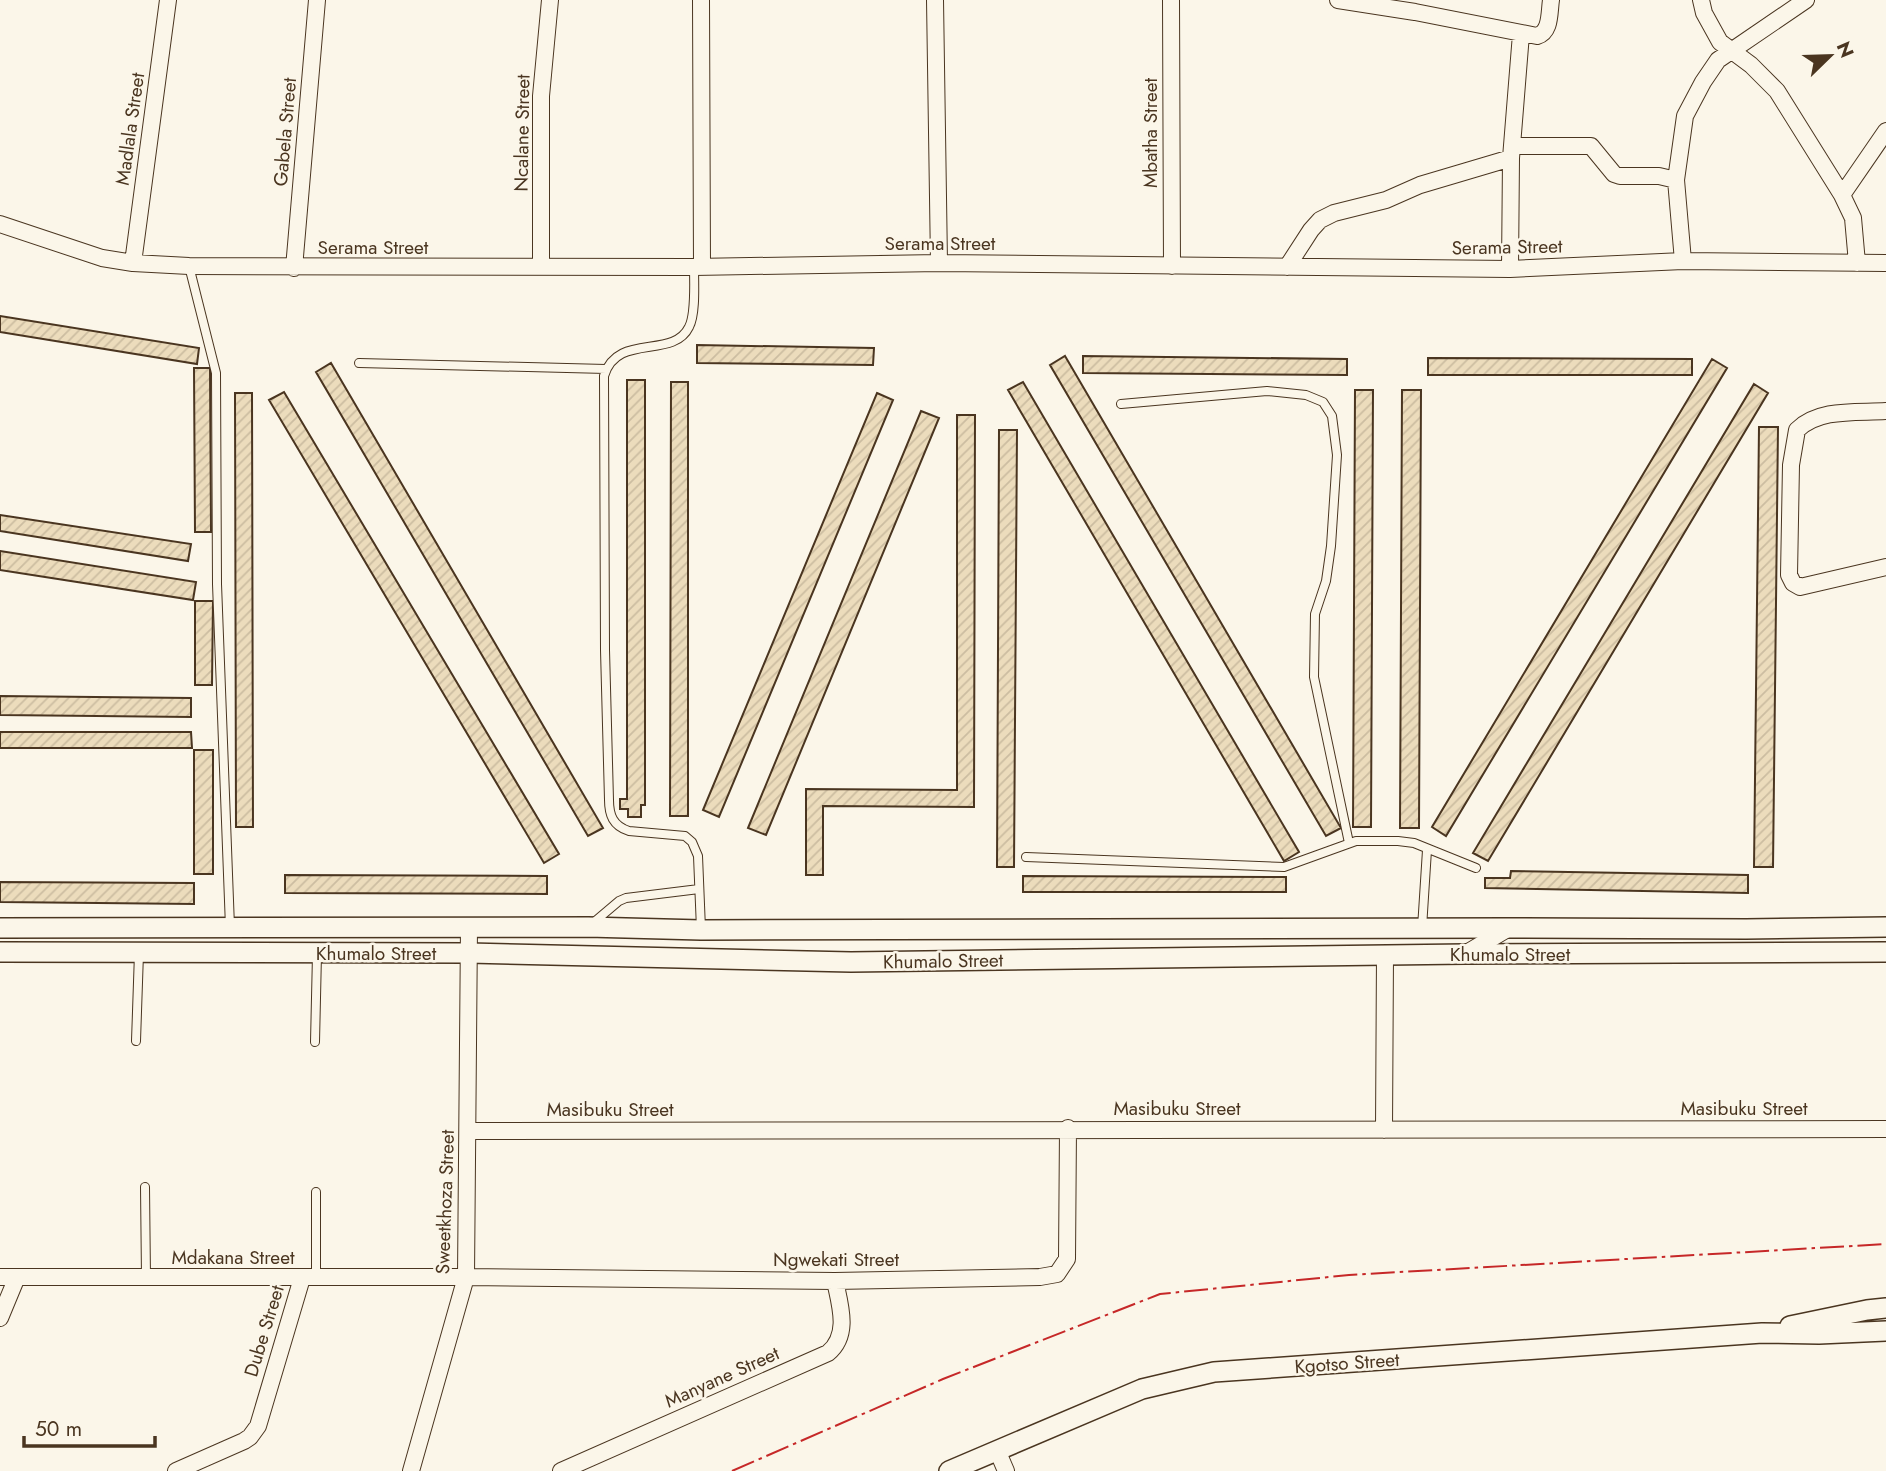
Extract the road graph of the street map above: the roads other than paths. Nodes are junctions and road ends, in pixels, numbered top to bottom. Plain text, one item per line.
1 (168, 0) edge
2 (317, 0) edge
3 (550, 0) edge
4 (701, 0) edge
5 (935, 0) edge
6 (1171, 0) edge
7 (1338, 0) edge
8 (1551, 0) edge
9 (1701, 0) edge
10 (1806, 0) edge
11 (1521, 34) junction
12 (1729, 50) junction
13 (1886, 131) edge
14 (1512, 152) junction
15 (1676, 180) junction
16 (1842, 194) junction
17 (0, 224) edge
18 (1683, 261) junction
19 (133, 263) junction
20 (939, 263) junction
21 (1886, 263) edge
22 (1857, 264) junction
23 (189, 266) junction
24 (541, 267) junction
25 (698, 267) junction
26 (1172, 267) junction
27 (1287, 267) junction
28 (294, 268) junction
29 (1510, 269) junction
30 (359, 363) dead end
31 (606, 369) junction
32 (1121, 404) dead end
33 (1886, 411) edge
34 (1886, 566) edge
35 (1349, 843) junction
36 (1427, 849) junction
37 (1026, 857) dead end
38 (1476, 868) dead end
39 (699, 889) junction
40 (469, 927) junction
41 (589, 927) junction
42 (1886, 927) edge
43 (0, 928) edge
44 (230, 928) junction
45 (1422, 928) junction
46 (1509, 928) junction
47 (701, 930) junction
48 (0, 952) edge
49 (1886, 952) edge
50 (139, 953) junction
51 (317, 953) junction
52 (469, 953) junction
53 (1465, 954) junction
54 (1385, 955) junction
55 (136, 1041) dead end
56 (315, 1042) dead end
57 (1068, 1128) junction
58 (1886, 1129) edge
59 (1384, 1130) junction
60 (468, 1131) junction
61 (145, 1187) dead end
62 (316, 1192) dead end
63 (0, 1277) edge
64 (18, 1277) junction
65 (146, 1277) junction
66 (466, 1277) junction
67 (309, 1278) junction
68 (835, 1281) junction
69 (1886, 1308) edge
70 (0, 1318) edge
71 (1886, 1331) edge
72 (1762, 1333) junction
73 (997, 1450) junction
74 (176, 1471) edge
75 (411, 1471) edge
76 (561, 1471) edge
77 (949, 1471) edge
78 (1006, 1471) edge

1 - 19 street, Madlala Street
2 - 28 street, Gabela Street
3 - 24 street, Ncalane Street
4 - 25 street
5 - 20 street
6 - 26 street, Mbatha Street
7 - 11 street
8 - 11 street
9 - 12 street
10 - 12 street
11 - 14 street
12 - 15 street
12 - 16 street
13 - 16 street
14 - 15 street
14 - 27 street
14 - 29 street
15 - 18 street
16 - 22 street
17 - 19 street, Serama Street
18 - 22 street, Serama Street
18 - 29 street, Serama Street
19 - 23 street, Serama Street
20 - 25 street, Serama Street
20 - 26 street, Serama Street
21 - 22 street, Serama Street
23 - 28 street, Serama Street
23 - 44 lane
24 - 25 street, Serama Street
24 - 28 street, Serama Street
25 - 31 lane
26 - 27 street, Serama Street
27 - 29 street, Serama Street
30 - 31 lane
31 - 39 lane
32 - 35 lane
33 - 34 street
35 - 36 lane
35 - 37 lane
36 - 38 lane
36 - 45 lane
39 - 41 lane
39 - 47 lane
40 - 41 street, Khumalo Street
40 - 44 street, Khumalo Street
40 - 52 street, Sweetkhoza Street
41 - 47 street, Khumalo Street
42 - 46 street, Khumalo Street
43 - 44 street, Khumalo Street
45 - 46 street, Khumalo Street
45 - 47 street, Khumalo Street
46 - 53 street
48 - 50 street, Khumalo Street
49 - 53 street, Khumalo Street
50 - 51 street, Khumalo Street
50 - 55 lane
51 - 52 street, Khumalo Street
51 - 56 lane
52 - 54 street, Khumalo Street
52 - 60 street, Sweetkhoza Street
53 - 54 street, Khumalo Street
54 - 59 street
57 - 59 street, Masibuku Street
57 - 60 street, Masibuku Street
57 - 68 street, Ngwekati Street
58 - 59 street, Masibuku Street
60 - 66 street, Sweetkhoza Street
61 - 65 lane
62 - 67 lane
63 - 64 street, Mdakana Street
64 - 65 street, Mdakana Street
64 - 70 street
65 - 67 street, Mdakana Street
66 - 67 street, Mdakana Street
66 - 68 street, Ngwekati Street
66 - 75 street, Sweetkhoza Street
67 - 74 street, Dube Street
68 - 76 street, Manyane Street
69 - 72 street, Kgotso Street
71 - 72 street, Kgotso Street
72 - 73 street, Kgotso Street
73 - 77 street, Kgotso Street
73 - 78 street

